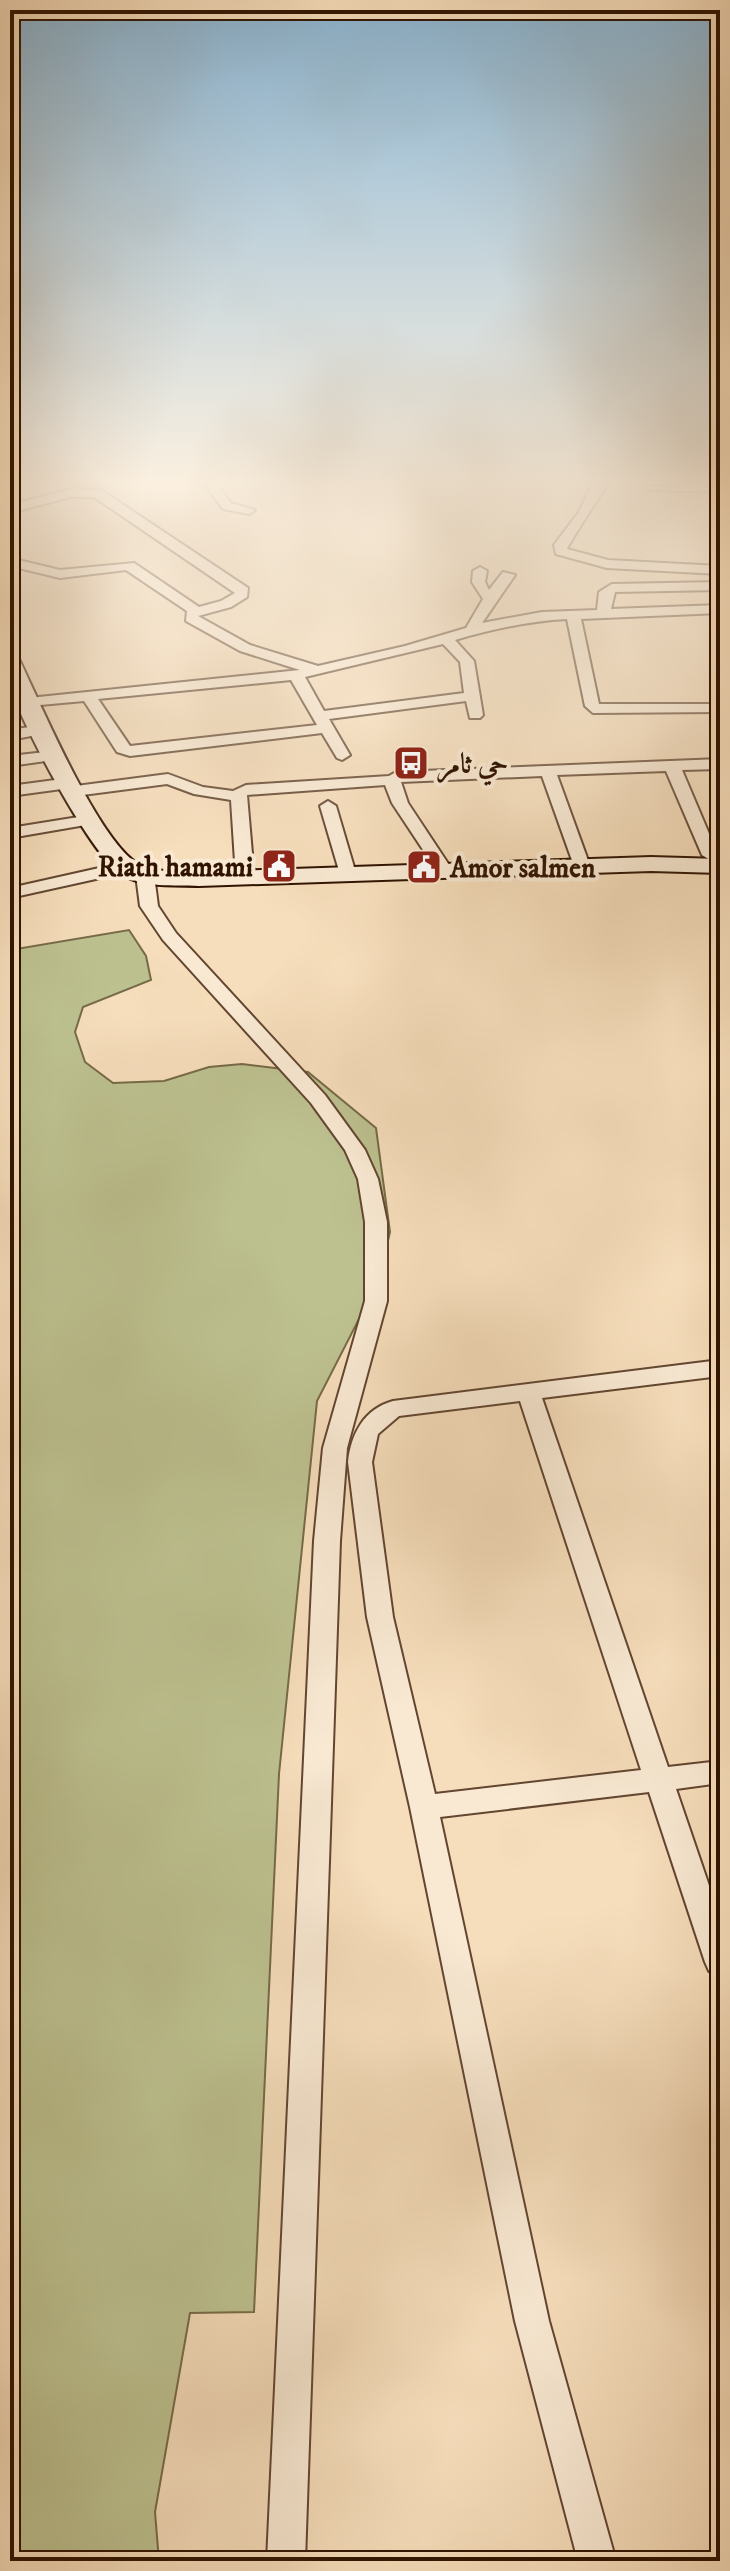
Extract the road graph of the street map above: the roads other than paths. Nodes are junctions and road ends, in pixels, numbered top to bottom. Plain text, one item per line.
1 (189, 606) edge
2 (214, 606) edge
3 (484, 606) edge
4 (605, 606) edge
5 (720, 609) edge
6 (196, 611) junction
7 (604, 612) junction
8 (573, 613) junction
9 (472, 630) junction
10 (446, 639) junction
11 (10, 661) edge
12 (316, 670) junction
13 (296, 675) junction
14 (472, 696) junction
15 (90, 698) junction
16 (29, 702) junction
17 (720, 708) edge
18 (475, 715) dead end
19 (323, 722) junction
20 (42, 730) junction
21 (10, 735) edge
22 (342, 755) dead end
23 (54, 756) junction
24 (10, 761) edge
25 (720, 764) edge
26 (672, 766) junction
27 (548, 771) junction
28 (393, 780) junction
29 (72, 787) junction
30 (10, 791) edge
31 (237, 796) junction
32 (328, 806) dead end
33 (91, 820) junction
34 (10, 833) edge
35 (717, 859) edge
36 (582, 866) junction
37 (136, 871) junction
38 (445, 871) junction
39 (348, 874) junction
40 (245, 877) junction
41 (10, 893) edge
42 (717, 1374) edge
43 (529, 1394) junction
44 (720, 1772) edge
45 (658, 1780) junction
46 (424, 1807) junction
47 (720, 1962) edge
48 (286, 2561) edge
49 (597, 2561) edge

1 - 6 street
2 - 6 street
3 - 9 street
4 - 7 street
5 - 7 street
6 - 12 street
7 - 8 street
8 - 9 street
8 - 17 street
9 - 10 street
10 - 12 street
10 - 14 street
11 - 16 main road
12 - 13 street
13 - 15 street
13 - 19 street
14 - 18 street
14 - 19 street
15 - 16 street
15 - 19 street
16 - 20 main road
19 - 22 street
20 - 21 street
20 - 23 main road
23 - 24 street
23 - 29 main road
25 - 26 street
26 - 27 street
26 - 35 street
27 - 28 street
27 - 36 street
28 - 31 street
28 - 38 street
29 - 30 street
29 - 31 street
29 - 33 main road
31 - 40 street
32 - 39 street
33 - 34 street
33 - 37 main road
35 - 36 main road
36 - 38 main road
37 - 40 main road
37 - 41 street
37 - 48 street
38 - 39 main road
39 - 40 main road
42 - 43 street
43 - 45 street
43 - 46 street
44 - 45 street
45 - 46 street
45 - 47 street
46 - 49 street

